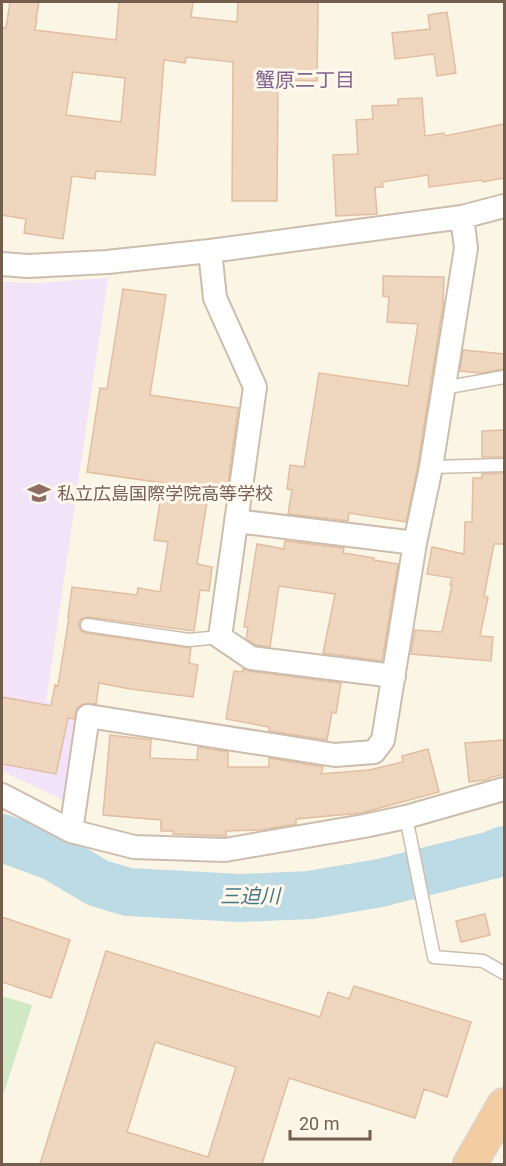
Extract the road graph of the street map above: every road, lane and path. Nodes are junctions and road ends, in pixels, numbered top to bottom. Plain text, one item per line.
1 (504, 206) edge
2 (462, 217) junction
3 (210, 251) junction
4 (2, 264) edge
5 (504, 377) edge
6 (443, 388) junction
7 (504, 465) edge
8 (431, 467) junction
9 (236, 521) junction
10 (415, 543) junction
11 (87, 625) dead end
12 (220, 637) junction
13 (394, 676) junction
14 (504, 789) edge
15 (2, 795) edge
16 (408, 825) junction
17 (71, 831) junction
18 (504, 973) edge
19 (504, 1106) edge
20 (470, 1164) edge

1 - 2 street
2 - 3 street
2 - 6 street
3 - 4 street
3 - 9 street
5 - 6 lane
6 - 8 street
7 - 8 lane
8 - 10 street
9 - 10 street
9 - 12 street
10 - 13 street
11 - 12 lane
12 - 13 street
13 - 17 street
14 - 16 street
15 - 17 street
16 - 17 street
16 - 18 lane
19 - 20 highway

